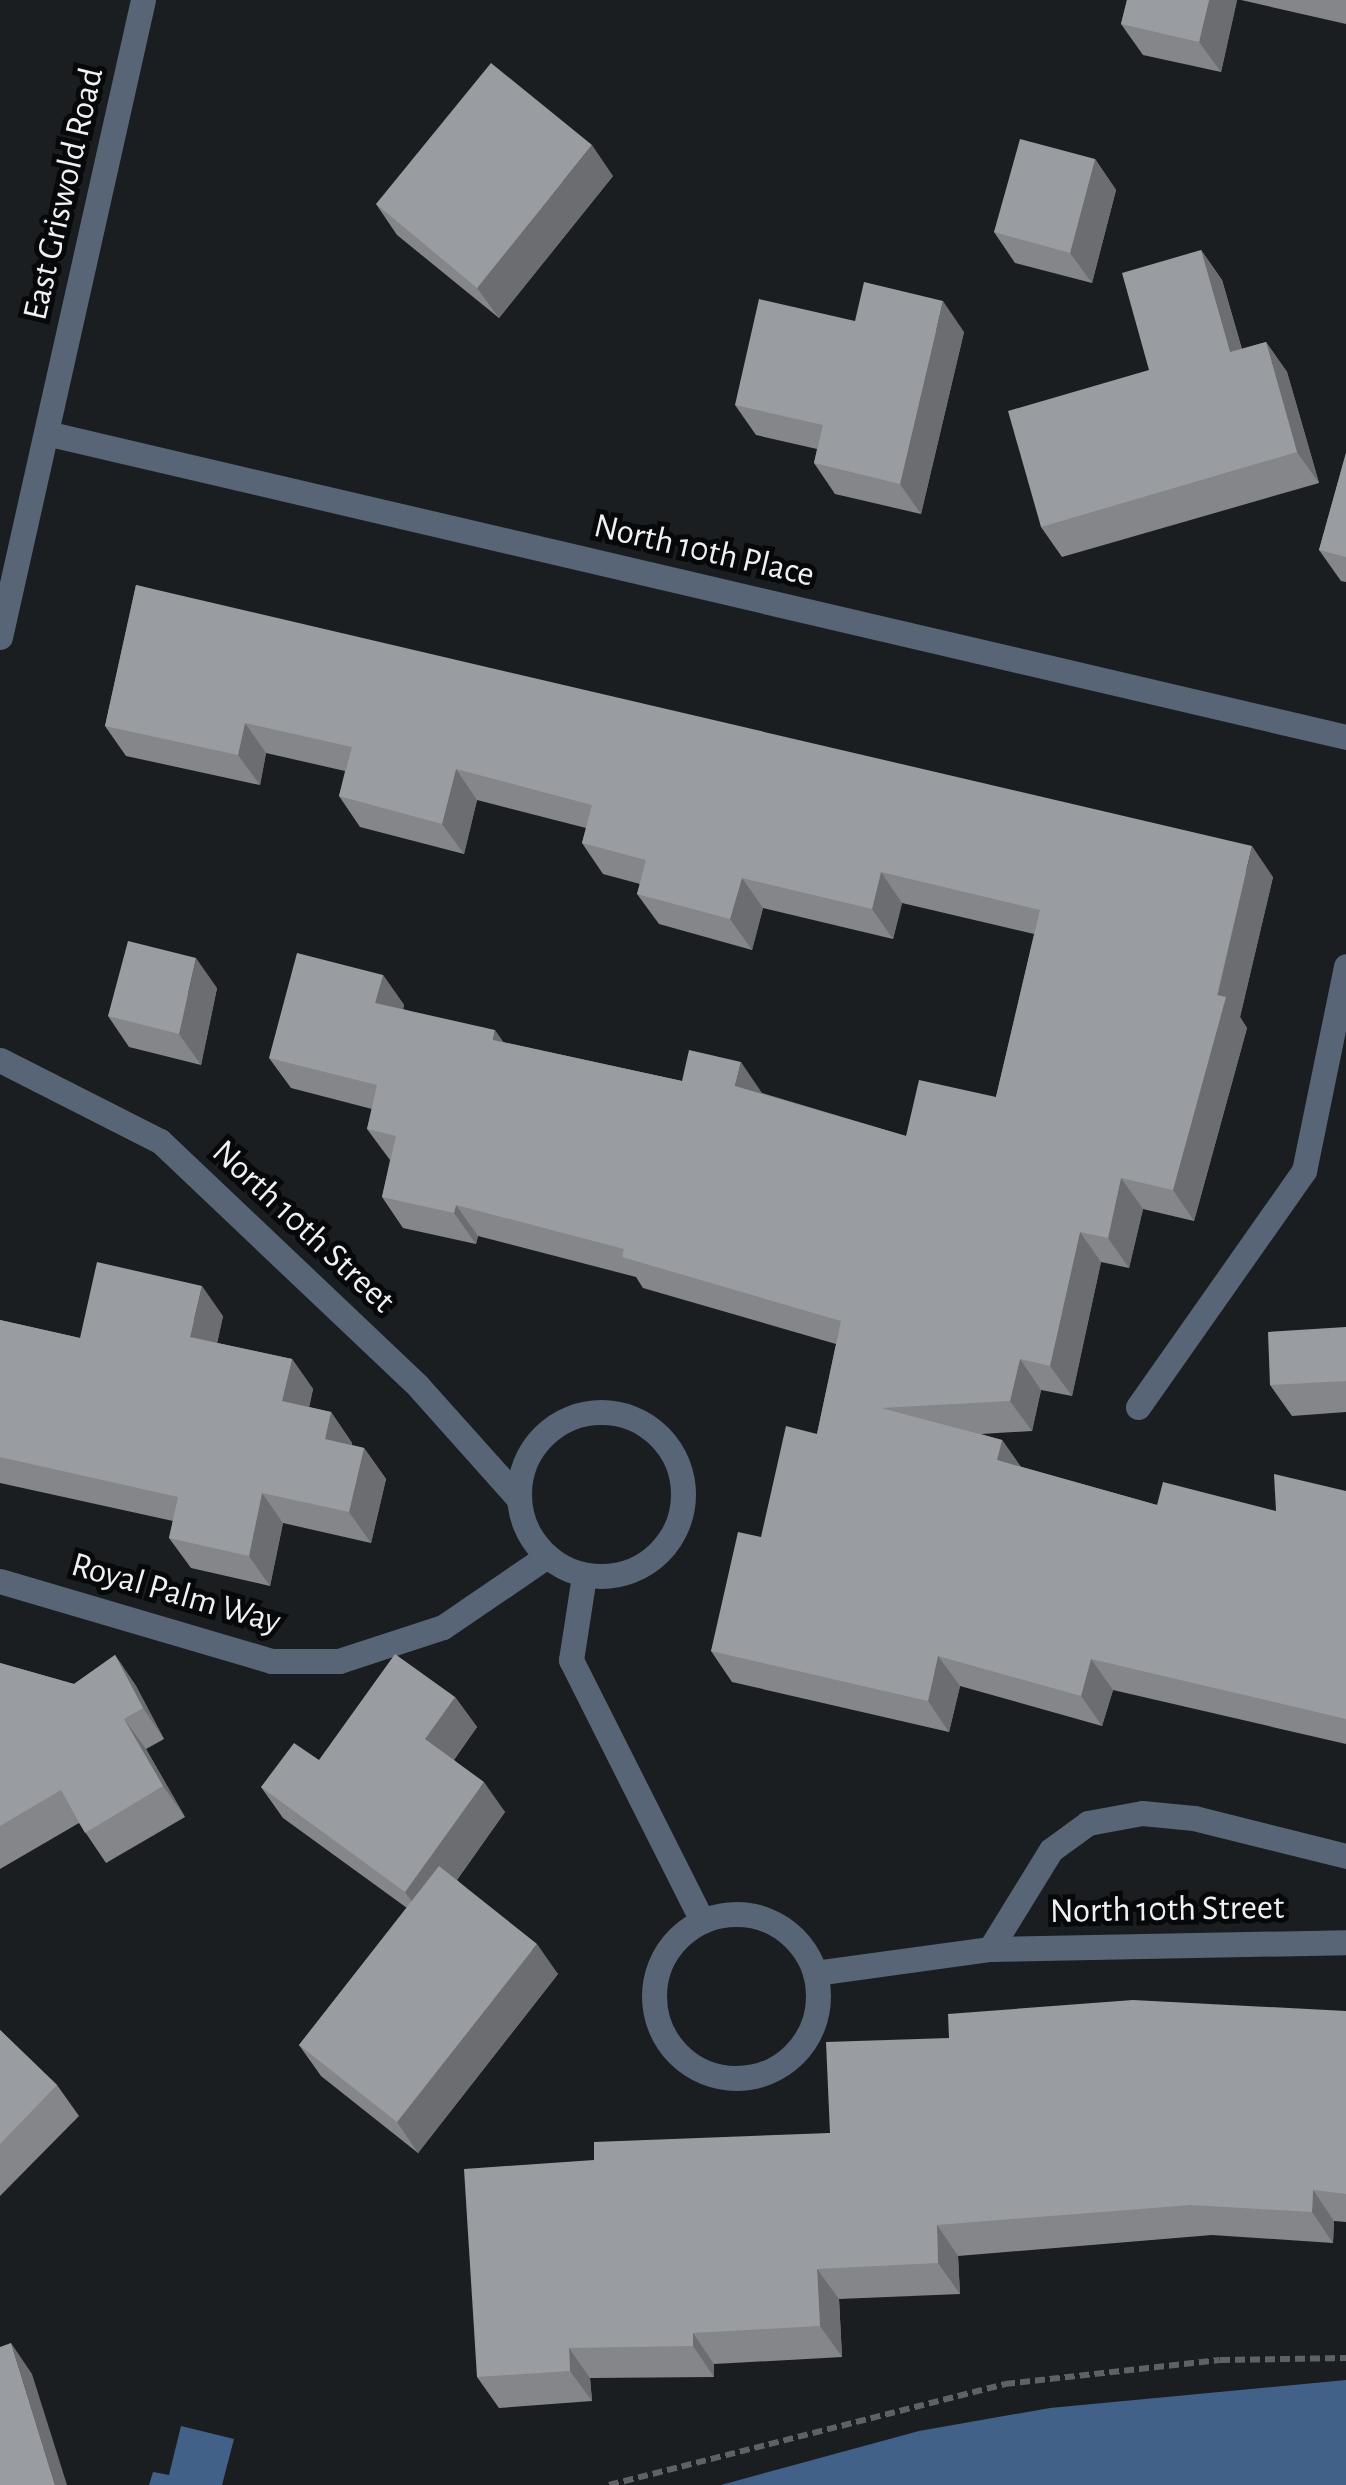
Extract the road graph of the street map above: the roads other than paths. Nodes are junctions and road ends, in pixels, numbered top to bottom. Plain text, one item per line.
1 (143, 0) edge
2 (46, 433) junction
3 (0, 637) edge
4 (1346, 738) edge
5 (1346, 966) edge
6 (0, 1060) edge
7 (1138, 1407) dead end
8 (518, 1498) junction
9 (548, 1556) junction
10 (584, 1576) junction
11 (0, 1580) edge
12 (1346, 1856) edge
13 (702, 1922) junction
14 (1346, 1942) edge
15 (990, 1948) junction
16 (815, 1973) junction

1 - 2 street, East Griswold Road
2 - 3 street, East Griswold Road
2 - 4 street, North 10th Place
5 - 7 street
6 - 8 street, North 10th Street
8 - 9 street, North 10th Street
8 - 10 street
9 - 10 street
9 - 11 street, Royal Palm Way
10 - 13 street
12 - 15 street, North 10th Street
13 - 16 street
13 - 16 street
14 - 15 street, North 10th Street
15 - 16 street, North 10th Street

